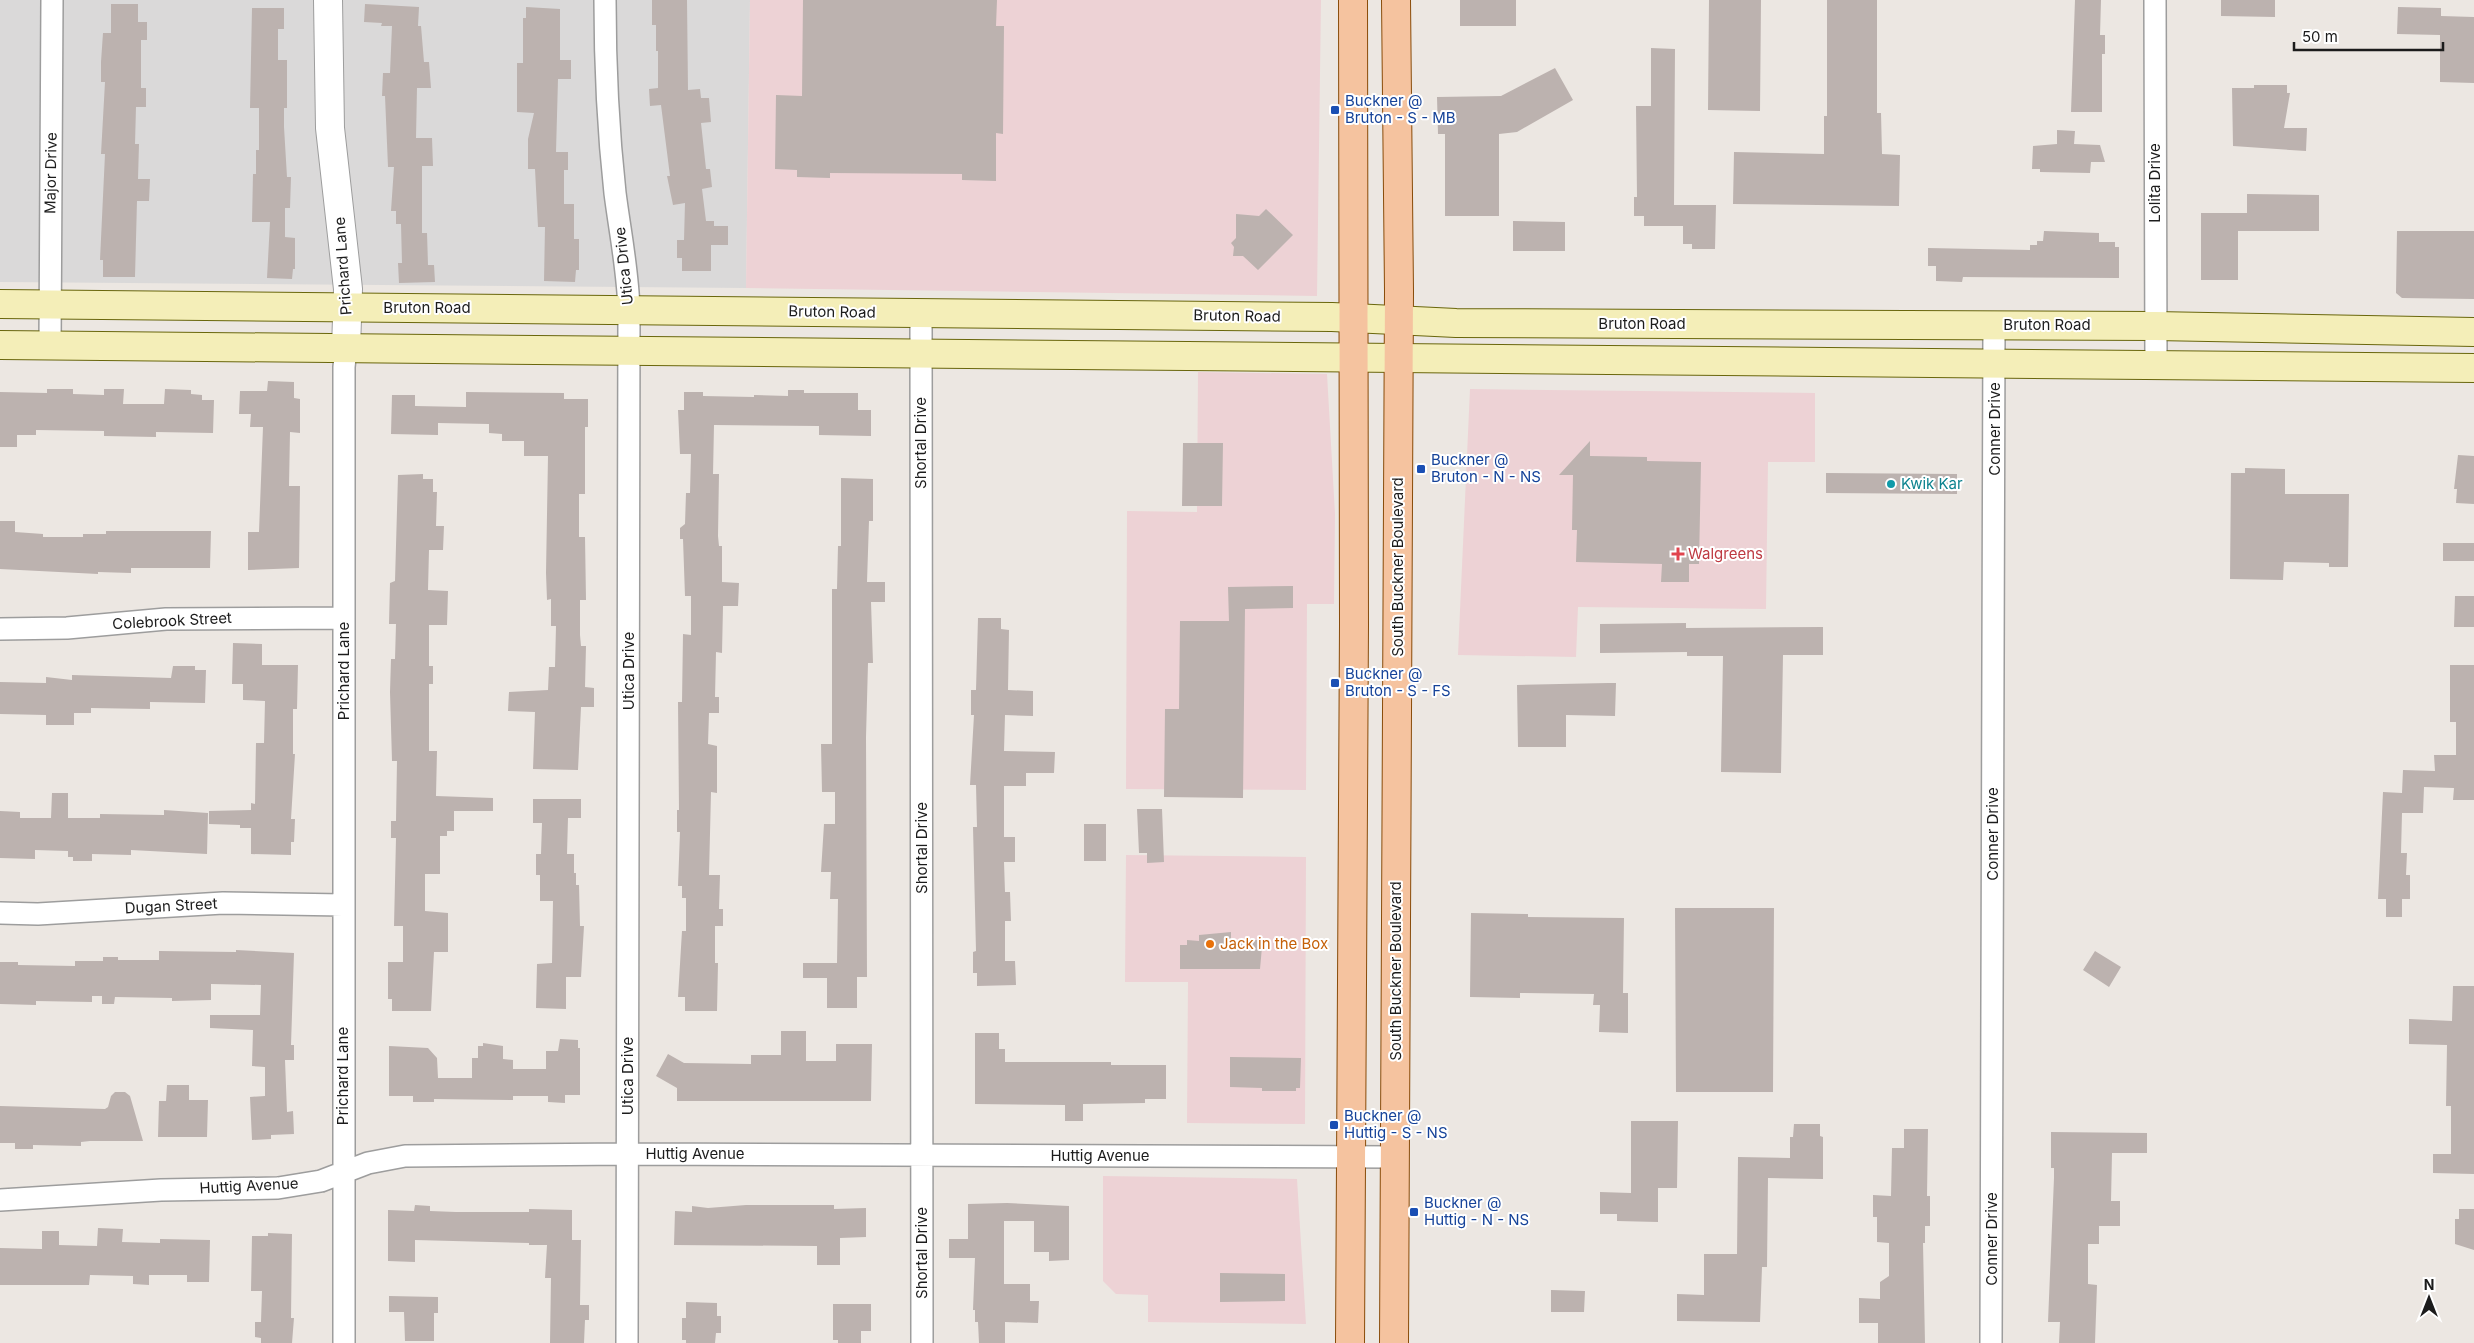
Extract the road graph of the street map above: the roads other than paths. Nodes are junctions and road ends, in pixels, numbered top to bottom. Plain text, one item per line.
1 (52, 0) edge
2 (328, 0) edge
3 (605, 0) edge
4 (1353, 0) edge
5 (1396, 0) edge
6 (2155, 0) edge
7 (0, 304) edge
8 (50, 305) junction
9 (348, 308) junction
10 (629, 310) junction
11 (921, 312) junction
12 (1355, 319) junction
13 (1399, 321) junction
14 (1994, 325) junction
15 (2155, 326) junction
16 (2474, 332) edge
17 (0, 345) edge
18 (50, 345) junction
19 (346, 348) junction
20 (630, 351) junction
21 (922, 354) junction
22 (1355, 358) junction
23 (1398, 359) junction
24 (1995, 364) junction
25 (2156, 366) junction
26 (2474, 368) edge
27 (344, 618) junction
28 (0, 629) edge
29 (343, 905) junction
30 (0, 913) edge
31 (628, 1154) junction
32 (922, 1156) junction
33 (1350, 1156) junction
34 (1395, 1156) junction
35 (343, 1171) junction
36 (0, 1200) edge
37 (344, 1343) edge
38 (627, 1343) edge
39 (922, 1343) edge
40 (1350, 1343) edge
41 (1394, 1343) edge
42 (1991, 1343) edge

1 - 8 street, Major Drive
2 - 9 street, Prichard Lane
3 - 10 street, Utica Drive
4 - 12 main road
5 - 13 main road, South Buckner Boulevard
6 - 15 street, Lolita Drive
7 - 8 main road, Bruton Road
8 - 9 main road, Bruton Road
8 - 18 street, Major Drive
9 - 10 main road, Bruton Road
9 - 19 street, Prichard Lane
10 - 11 main road, Bruton Road
10 - 20 street, Utica Drive
11 - 12 main road, Bruton Road
11 - 21 street, Shortal Drive
12 - 13 main road, Bruton Road
12 - 22 main road
13 - 14 main road, Bruton Road
13 - 23 main road, South Buckner Boulevard
14 - 15 main road, Bruton Road
14 - 24 street, Conner Drive
15 - 16 main road, Bruton Road
15 - 25 street, Lolita Drive
17 - 18 main road
18 - 19 main road
19 - 20 main road
19 - 27 street, Prichard Lane
20 - 21 main road
20 - 31 street, Utica Drive
21 - 22 main road
21 - 32 street, Shortal Drive
22 - 23 main road
22 - 33 main road
23 - 24 main road
23 - 34 main road, South Buckner Boulevard
24 - 25 main road
24 - 42 street, Conner Drive
25 - 26 main road
27 - 28 street, Colebrook Street
27 - 29 street, Prichard Lane
29 - 30 street, Dugan Street
29 - 35 street, Prichard Lane
31 - 32 street, Huttig Avenue
31 - 35 street, Huttig Avenue
31 - 38 street, Utica Drive
32 - 33 street, Huttig Avenue
32 - 39 street, Shortal Drive
33 - 34 street, Huttig Avenue
33 - 40 main road
34 - 41 main road, South Buckner Boulevard
35 - 36 street, Huttig Avenue
35 - 37 street, Prichard Lane

